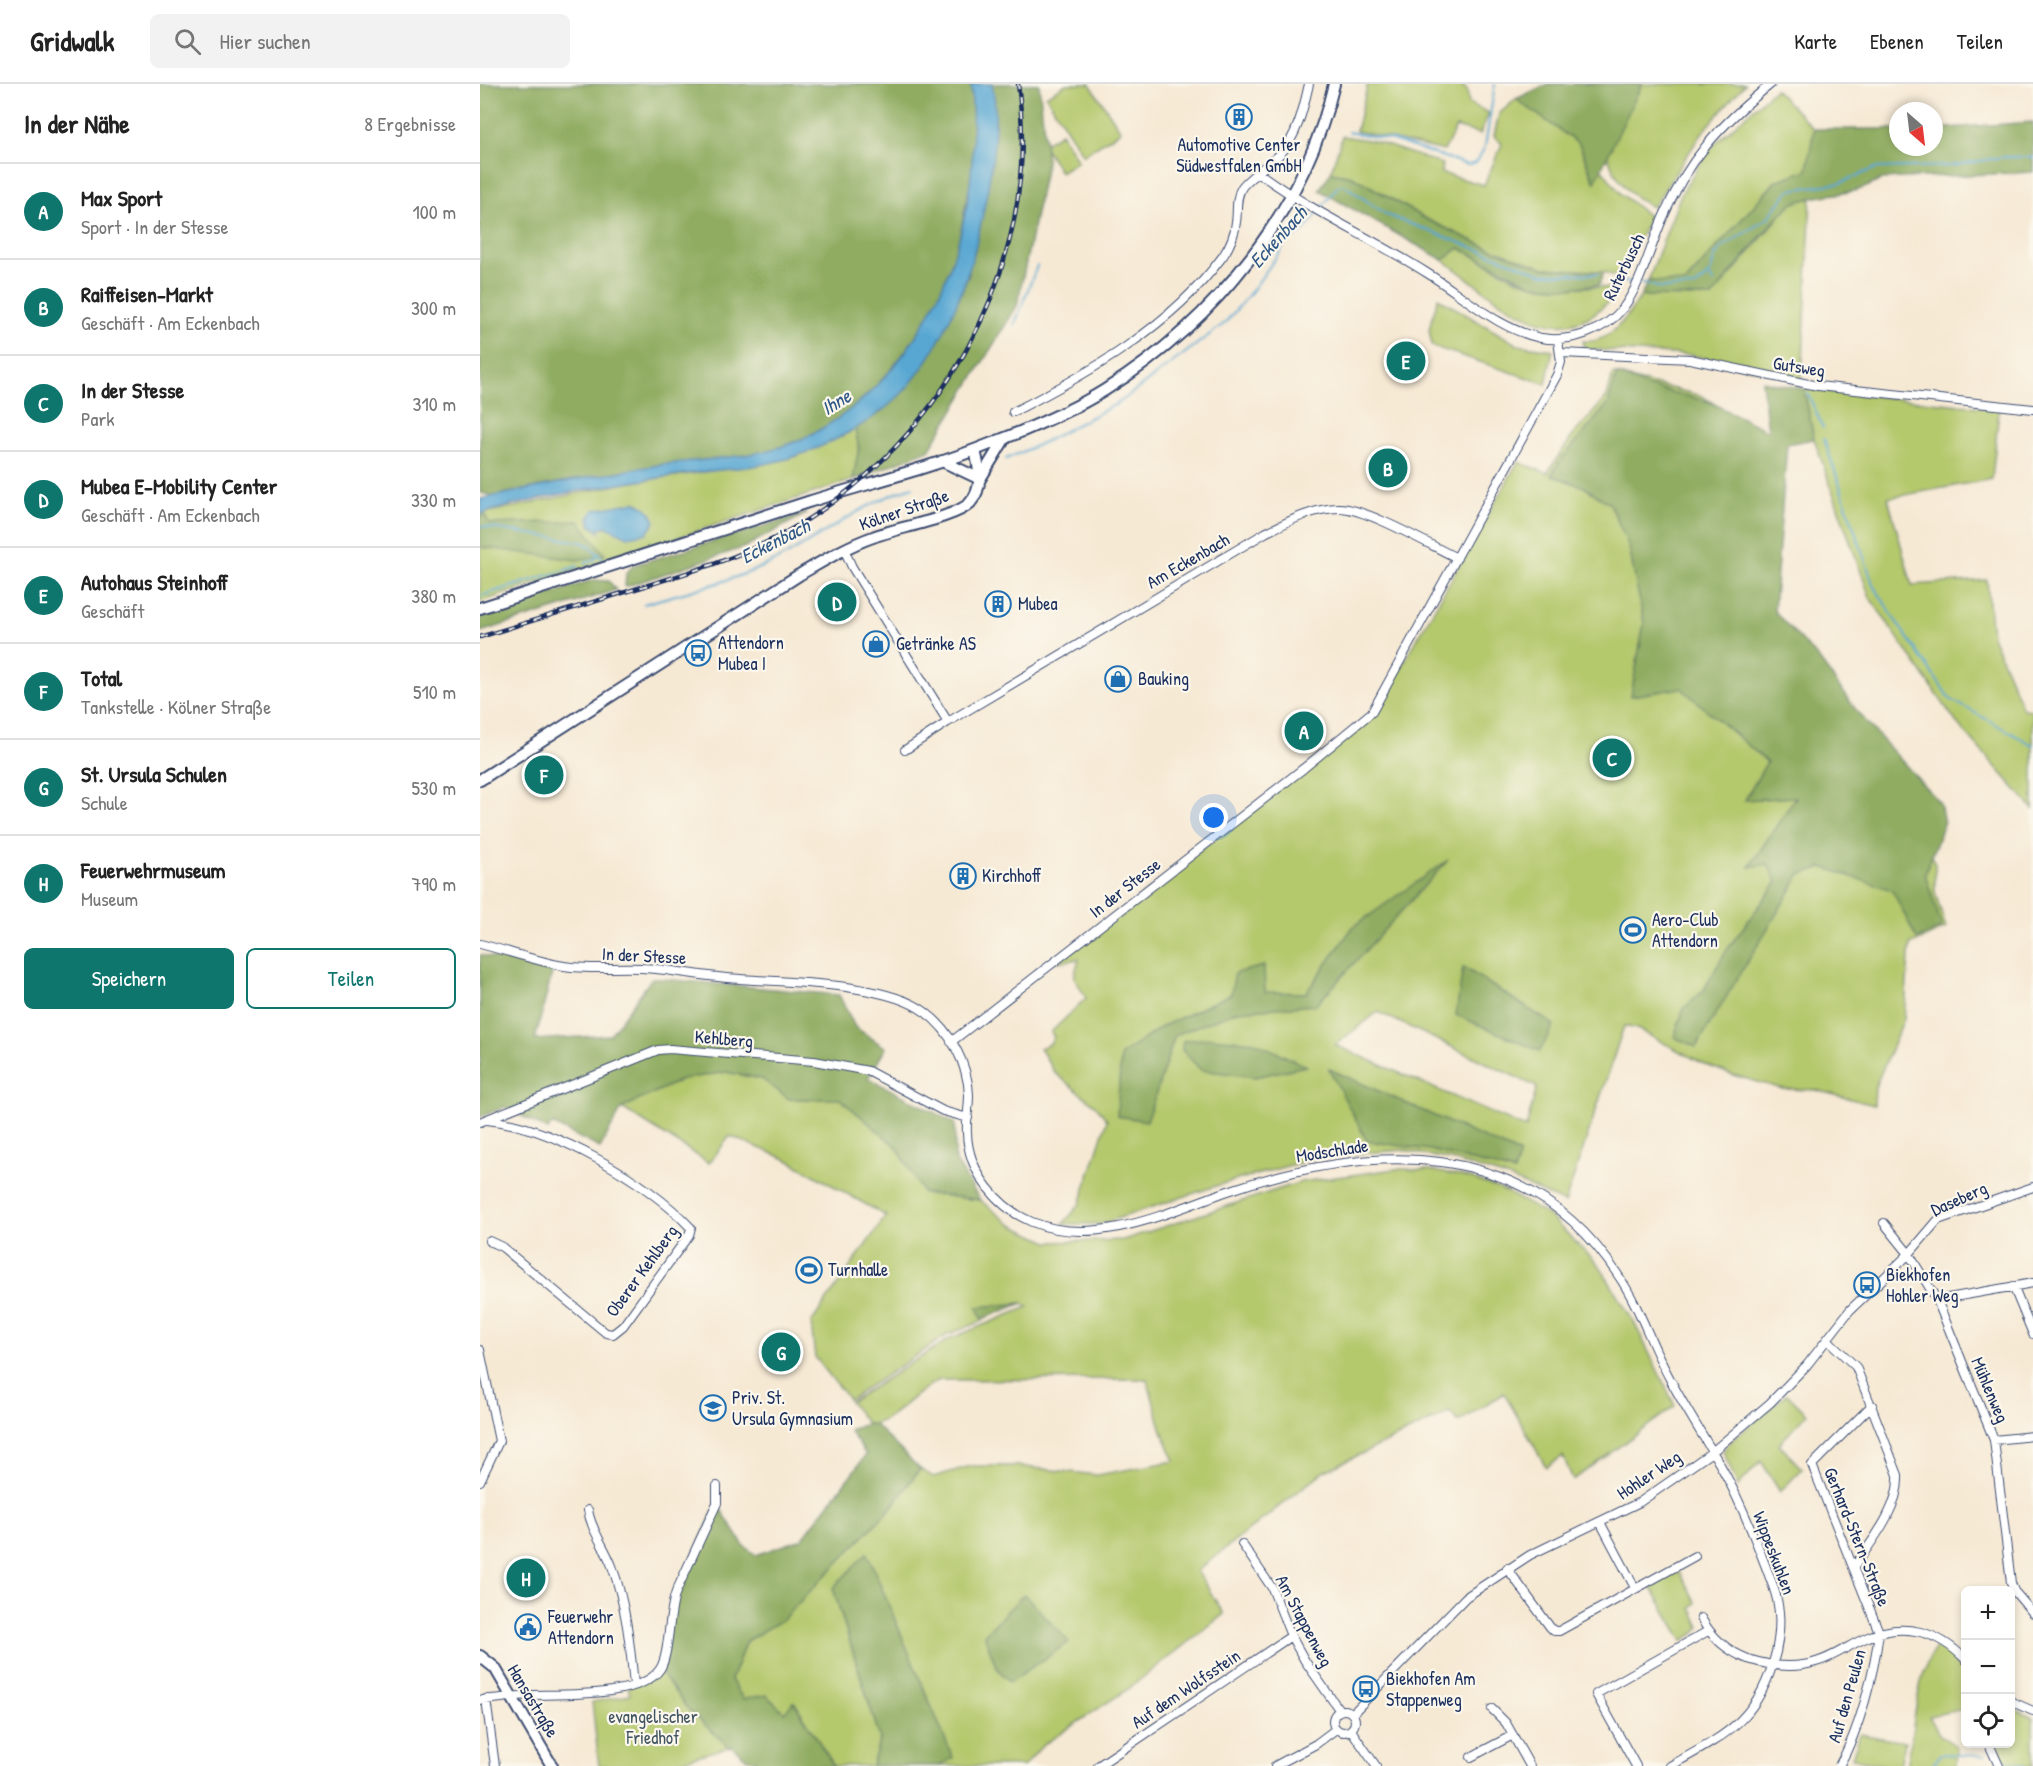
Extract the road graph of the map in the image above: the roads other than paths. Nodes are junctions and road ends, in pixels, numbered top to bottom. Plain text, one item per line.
1 (1309, 84) edge
2 (1335, 84) edge
3 (1771, 84) edge
4 (1259, 173) junction
5 (1292, 194) junction
6 (1558, 340) junction
7 (1562, 353) junction
8 (2033, 409) edge
9 (1013, 412) dead end
10 (1005, 438) junction
11 (975, 450) junction
12 (942, 461) junction
13 (980, 479) junction
14 (844, 549) junction
15 (1457, 558) junction
16 (480, 608) edge
17 (948, 722) junction
18 (905, 750) dead end
19 (480, 780) edge
20 (480, 944) edge
21 (951, 1042) junction
22 (968, 1118) junction
23 (484, 1121) edge
24 (2033, 1187) edge
25 (1884, 1223) dead end
26 (489, 1241) dead end
27 (1909, 1254) junction
28 (2033, 1283) edge
29 (2013, 1286) junction
30 (1937, 1300) junction
31 (2033, 1334) edge
32 (1827, 1339) junction
33 (480, 1350) edge
34 (480, 1392) edge
35 (488, 1396) junction
36 (1872, 1405) junction
37 (2033, 1436) edge
38 (1994, 1440) junction
39 (1712, 1452) junction
40 (481, 1476) edge
41 (717, 1486) dead end
42 (588, 1510) dead end
43 (1600, 1522) junction
44 (1242, 1544) dead end
45 (1695, 1556) dead end
46 (1854, 1567) junction
47 (1507, 1568) junction
48 (1635, 1588) junction
49 (2033, 1613) edge
50 (1701, 1618) dead end
51 (1708, 1631) junction
52 (1879, 1632) junction
53 (1291, 1636) junction
54 (480, 1656) edge
55 (1961, 1656) edge
56 (1773, 1666) junction
57 (634, 1685) junction
58 (513, 1698) junction
59 (483, 1700) edge
60 (2015, 1703) edge
61 (1492, 1709) dead end
62 (1340, 1711) junction
63 (2033, 1711) edge
64 (1352, 1714) junction
65 (1336, 1729) junction
66 (1351, 1730) junction
67 (1513, 1735) junction
68 (1991, 1748) edge
69 (1471, 1757) dead end
70 (495, 1766) edge
71 (552, 1766) edge
72 (1098, 1766) edge
73 (1275, 1766) edge
74 (1376, 1766) edge
75 (1530, 1766) edge
76 (1636, 1766) edge
77 (1670, 1766) edge
78 (1839, 1766) edge
79 (1999, 1766) edge

1 - 4 street
2 - 5 main road
3 - 6 street, Ruterbusch
4 - 5 street
4 - 9 street
5 - 6 street, Ruterbusch
5 - 10 main road
6 - 7 street
7 - 8 street, Gutsweg
7 - 15 street, In der Stesse
10 - 11 main road
10 - 13 main road, Kölner Straße
11 - 12 main road
11 - 13 main road
12 - 13 main road
12 - 16 main road
13 - 14 main road, Kölner Straße
14 - 17 street
14 - 19 main road, Kölner Straße
15 - 17 street, Am Eckenbach
15 - 21 street, In der Stesse
17 - 18 street, Am Eckenbach
20 - 21 street, In der Stesse
21 - 22 street, Modschlade
22 - 23 street, Kehlberg
22 - 39 street, Modschlade
23 - 26 street, Oberer Kehlberg
24 - 27 street, Daseberg
25 - 27 street
27 - 30 street, Mühlenweg
27 - 32 street, Hohler Weg
28 - 29 street
29 - 30 street
29 - 31 street
30 - 38 street, Mühlenweg
32 - 36 street
32 - 39 street, Hohler Weg
33 - 35 street
34 - 35 street
35 - 40 street
36 - 46 street
36 - 46 street, Gerhard-Stern-Straße
37 - 38 street
38 - 49 street, Mühlenweg
39 - 43 street, Hohler Weg
39 - 56 street, Wippeskuhlen
41 - 57 street
42 - 57 street
43 - 47 street, Hohler Weg
43 - 48 street
44 - 53 street, Am Stappenweg
45 - 48 street
46 - 52 street, Gerhard-Stern-Straße
47 - 48 street
47 - 64 street, Hohler Weg
50 - 51 street
51 - 56 street
51 - 76 street
52 - 55 street
52 - 56 street
52 - 78 street, Auf den Peulen
53 - 62 street, Am Stappenweg
53 - 72 street, Auf dem Wolfsstein
54 - 58 main road, Hansastraße
56 - 77 street, Wippeskuhlen
57 - 58 street
58 - 59 street
58 - 71 main road, Hansastraße
59 - 70 street
60 - 63 street
61 - 67 street
62 - 64 street
62 - 65 street
64 - 66 street
65 - 66 street
65 - 73 street
66 - 74 street
67 - 69 street
67 - 75 street
68 - 79 street

